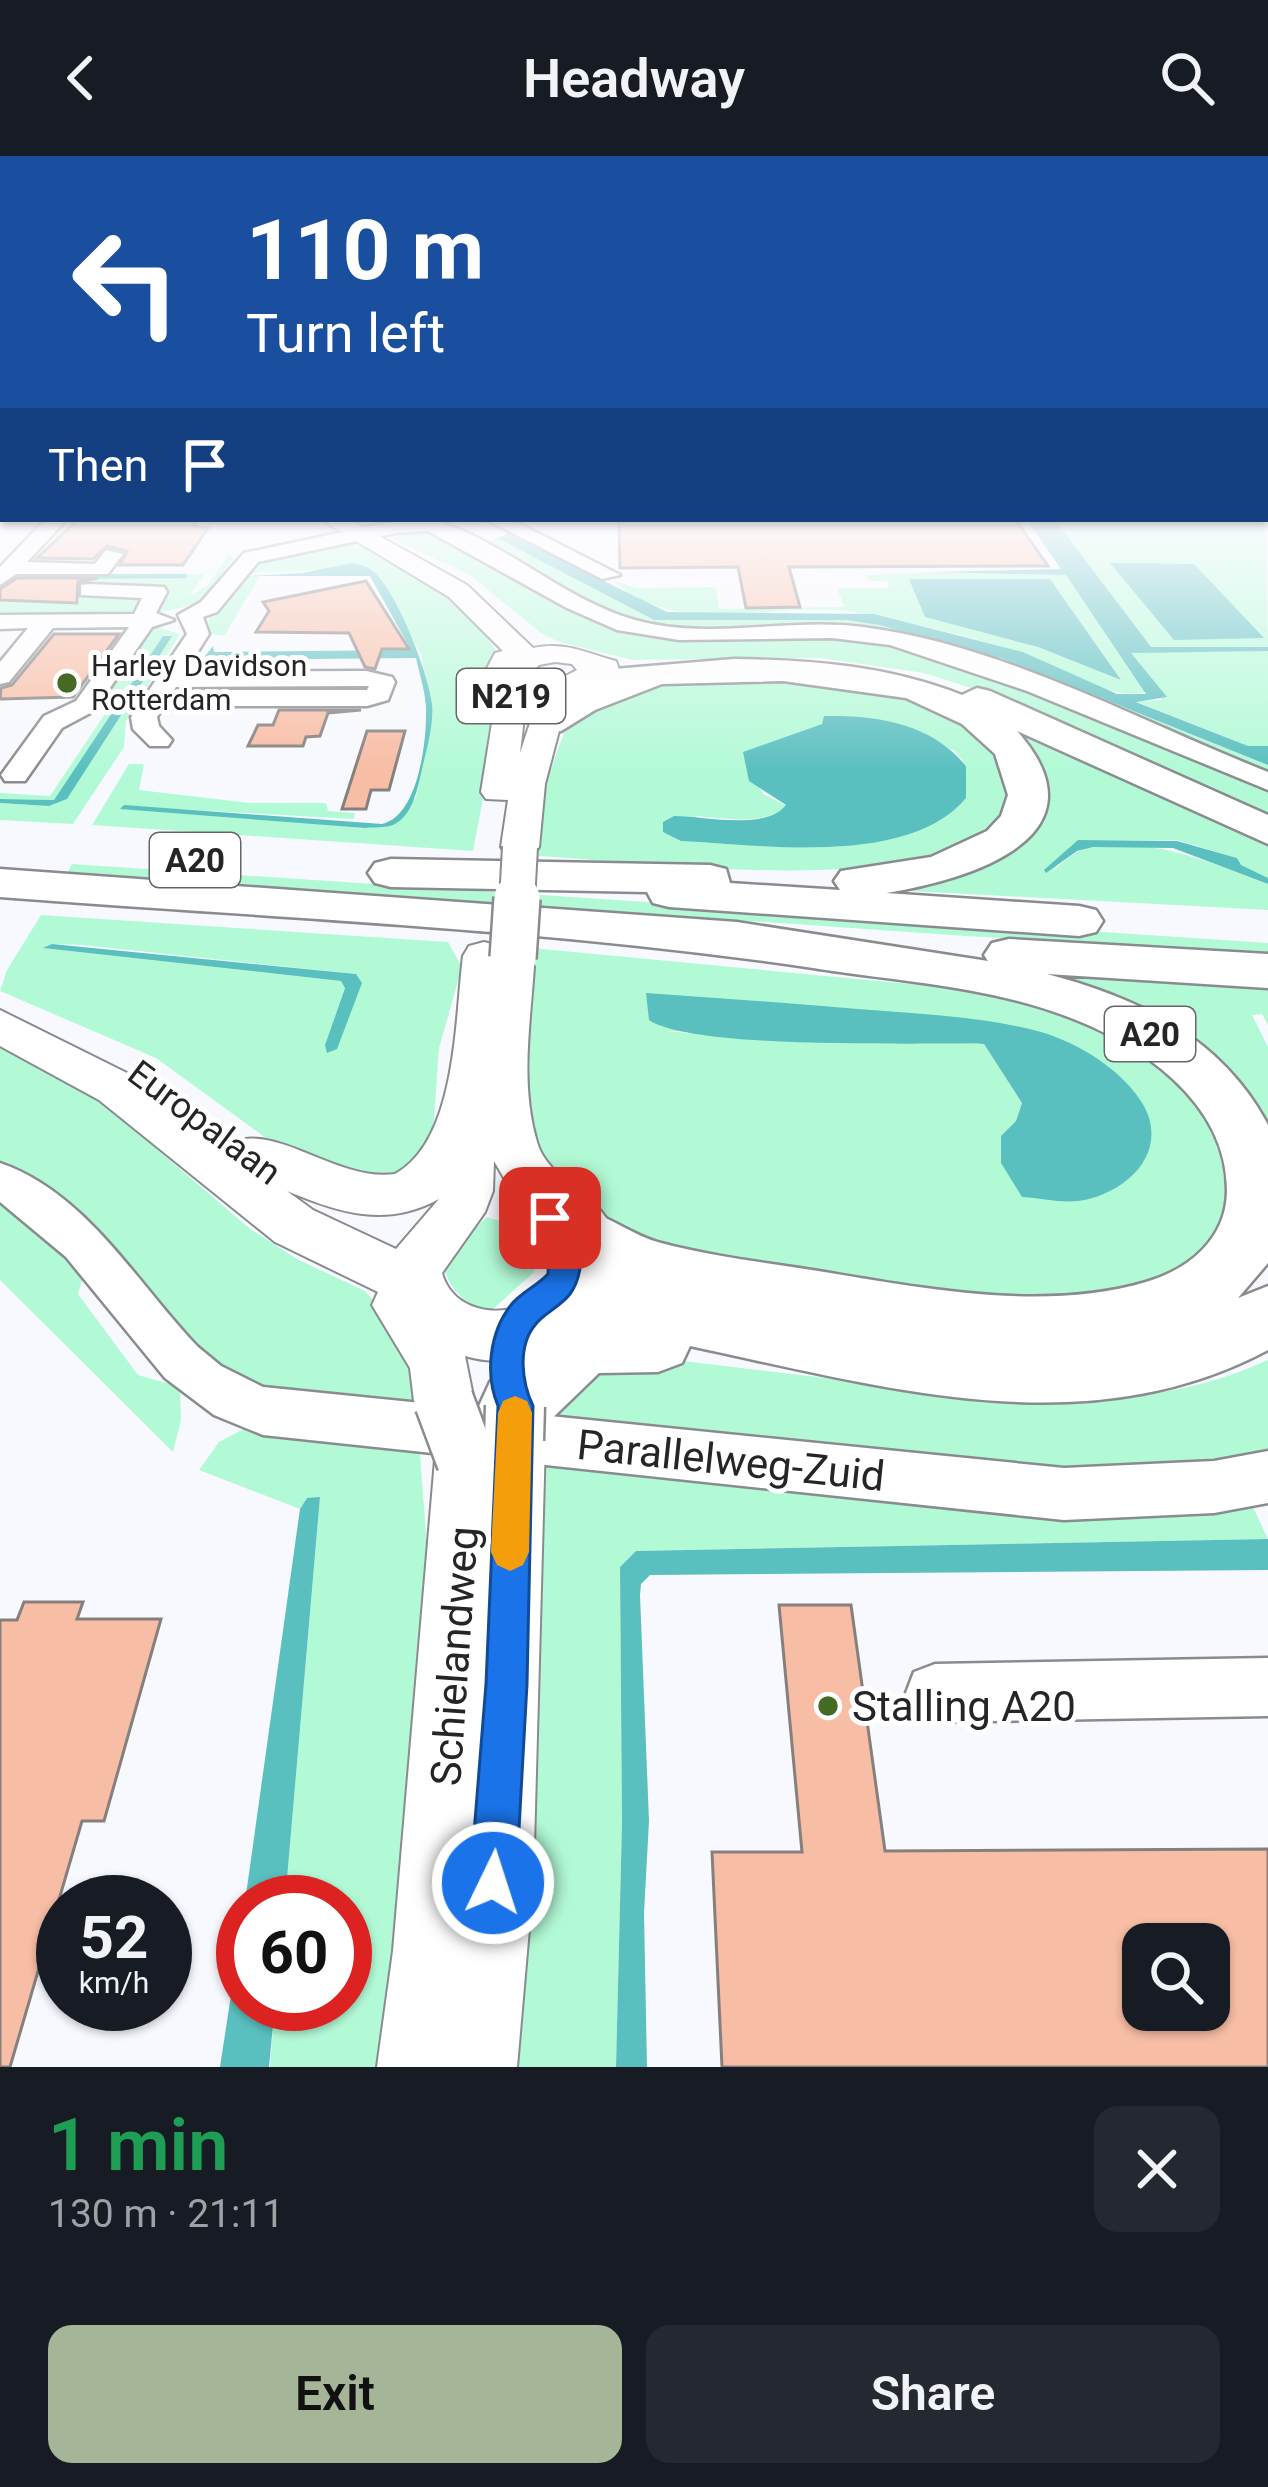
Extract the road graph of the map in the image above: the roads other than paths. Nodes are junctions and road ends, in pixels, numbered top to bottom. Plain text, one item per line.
1 (155, 595) edge
2 (218, 595) edge
3 (461, 595) edge
4 (481, 595) edge
5 (584, 595) edge
6 (483, 611) junction
7 (189, 615) junction
8 (0, 622) edge
9 (142, 624) junction
10 (42, 627) junction
11 (540, 648) junction
12 (601, 668) junction
13 (664, 670) junction
14 (0, 677) edge
15 (164, 689) junction
16 (553, 698) junction
17 (159, 740) dead end
18 (15, 775) dead end
19 (1268, 782) edge
20 (498, 792) junction
21 (1268, 831) edge
22 (0, 846) edge
23 (507, 846) junction
24 (391, 873) junction
25 (0, 883) edge
26 (1268, 932) edge
27 (701, 935) junction
28 (1268, 971) edge
29 (2, 1012) edge
30 (485, 1112) junction
31 (252, 1155) junction
32 (0, 1180) edge
33 (488, 1265) junction
34 (1268, 1316) edge
35 (895, 1356) junction
36 (481, 1427) junction
37 (1268, 1478) edge
38 (1268, 1687) edge
39 (935, 1694) dead end
40 (421, 2067) edge
41 (473, 2067) edge

1 - 9 street
2 - 7 street
3 - 6 main road, N219
4 - 11 main road, N219
5 - 19 street
6 - 11 main road, N219
6 - 20 main road, N219
7 - 9 street
7 - 15 street
8 - 10 street
9 - 10 street
9 - 18 street
10 - 14 street
11 - 12 main road, N219
11 - 16 main road, N219
12 - 13 highway, A20
12 - 16 main road, N219
13 - 16 highway, A20
13 - 21 highway, A20
13 - 24 highway, A20
15 - 15 street
15 - 17 street
16 - 20 main road, Schielandweg / N219
16 - 23 main road, Schielandweg / N219
20 - 23 main road, Schielandweg / N219
22 - 24 highway, A20
23 - 30 main road, Schielandweg / N219, bridge
24 - 26 highway, A20
25 - 27 highway, A20
27 - 28 highway, A20
27 - 33 highway, A20
29 - 31 main road, Europalaan
29 - 33 main road, Europalaan
30 - 31 main road
30 - 33 main road, Schielandweg / N219
30 - 33 main road, Schielandweg / N219
31 - 33 main road, Europalaan
32 - 37 street, Parallelweg-Zuid
33 - 35 highway
33 - 36 main road, Schielandweg / N219
33 - 36 main road, Schielandweg / N219
34 - 35 highway
35 - 36 highway
36 - 40 main road, Schielandweg / N219
36 - 41 main road, Schielandweg / N219
38 - 39 street

